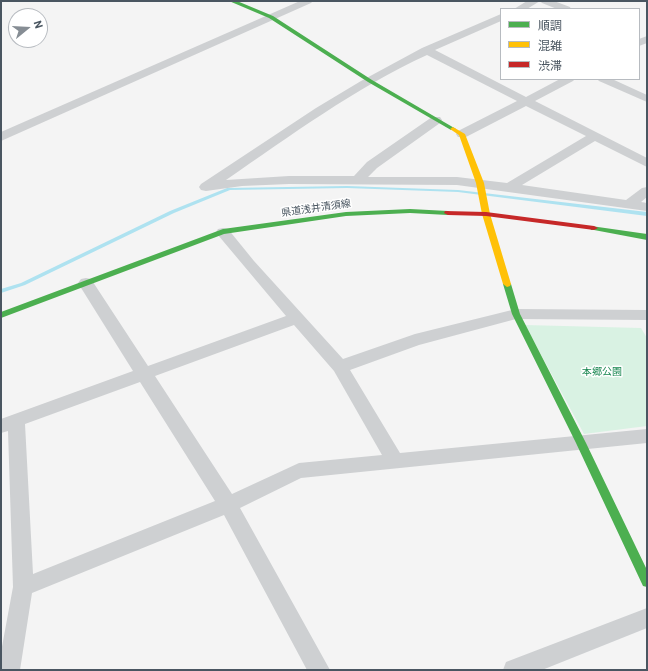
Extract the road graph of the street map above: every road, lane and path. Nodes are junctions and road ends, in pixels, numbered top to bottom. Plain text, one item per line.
1 (232, 1) edge
2 (308, 1) edge
3 (535, 1) edge
4 (545, 1) edge
5 (520, 8) edge
6 (563, 8) edge
7 (271, 18) junction
8 (500, 18) edge
9 (426, 50) junction
10 (567, 80) edge
11 (605, 80) edge
12 (370, 81) junction
13 (647, 100) edge
14 (526, 101) junction
15 (436, 120) junction
16 (462, 134) junction
17 (594, 136) junction
18 (1, 137) edge
19 (647, 163) edge
20 (360, 180) junction
21 (481, 185) junction
22 (509, 187) junction
23 (647, 191) edge
24 (629, 204) junction
25 (647, 207) edge
26 (486, 214) junction
27 (223, 232) junction
28 (647, 237) edge
29 (86, 283) junction
30 (516, 314) junction
31 (1, 315) edge
32 (646, 317) edge
33 (296, 318) junction
34 (340, 367) junction
35 (144, 373) junction
36 (8, 423) edge
37 (647, 436) edge
38 (581, 443) junction
39 (394, 461) junction
40 (228, 505) junction
41 (647, 582) edge
42 (23, 587) junction
43 (647, 618) edge
44 (9, 670) edge
45 (319, 670) edge
46 (514, 670) edge

1 - 7 street
2 - 7 street
3 - 5 street
4 - 6 street
7 - 12 street
7 - 18 street
8 - 9 street
9 - 12 street
9 - 14 street
10 - 14 street
11 - 13 street
12 - 15 street
12 - 20 street
14 - 16 street
14 - 17 street
15 - 16 street
15 - 20 street
16 - 21 street
17 - 19 street
17 - 22 street
20 - 21 street
21 - 22 street
21 - 26 street
22 - 24 street
23 - 24 street
24 - 25 street
26 - 27 street, 県道浅井清須線
26 - 28 street, 県道浅井清須線
26 - 30 street
27 - 29 street, 県道浅井清須線
27 - 33 street
29 - 31 street, 県道浅井清須線
29 - 35 street
30 - 32 street
30 - 34 street
30 - 38 street
33 - 34 street
33 - 35 street
34 - 39 street
35 - 36 street
35 - 40 street
36 - 42 street
37 - 38 street
38 - 39 street
38 - 41 street
39 - 40 street
40 - 42 street
40 - 45 street
42 - 44 street
43 - 46 street

